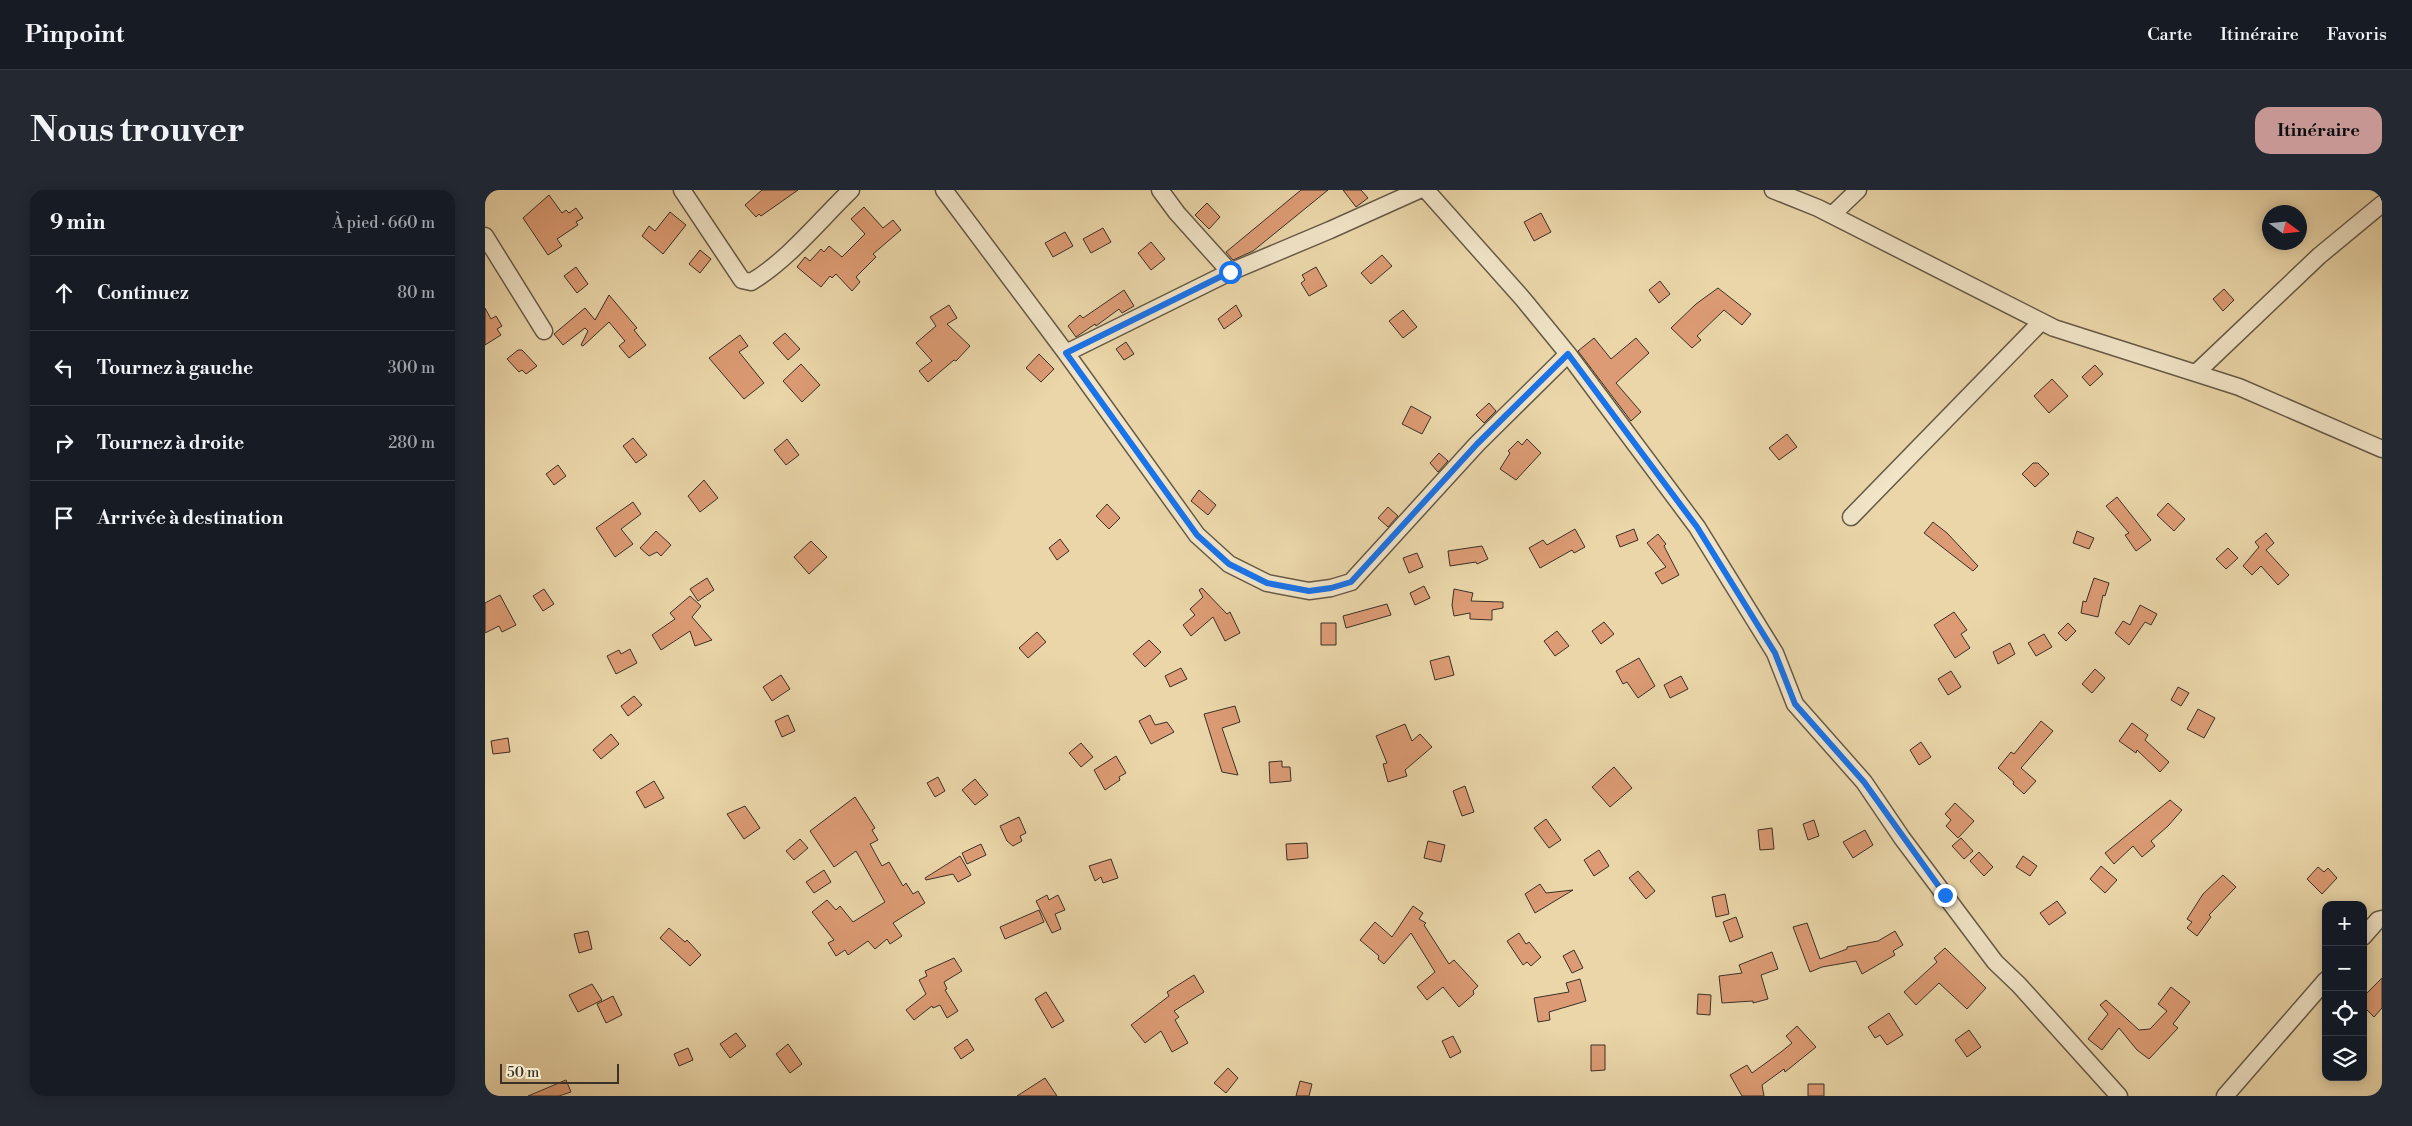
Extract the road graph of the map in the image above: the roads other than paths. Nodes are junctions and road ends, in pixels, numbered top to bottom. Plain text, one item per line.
1 (682, 190) edge
2 (851, 190) edge
3 (944, 190) edge
4 (1160, 190) edge
5 (1419, 190) edge
6 (1426, 190) edge
7 (1773, 190) edge
8 (1859, 190) edge
9 (2382, 204) edge
10 (1832, 215) junction
11 (485, 236) edge
12 (1230, 272) junction
13 (2041, 322) junction
14 (543, 331) dead end
15 (1066, 353) junction
16 (1568, 354) junction
17 (2196, 374) junction
18 (2382, 449) edge
19 (1851, 517) dead end
20 (2382, 919) edge
21 (2367, 932) edge
22 (2322, 985) edge
23 (2119, 1096) edge
24 (2225, 1096) edge

1 - 2 street
3 - 15 street
4 - 12 street
5 - 12 street
6 - 16 street
7 - 10 street
8 - 10 street
9 - 17 street
10 - 13 street
11 - 14 street
12 - 15 street
13 - 17 street
13 - 19 street
15 - 16 street
16 - 23 street
17 - 18 street
20 - 21 street
22 - 24 street

